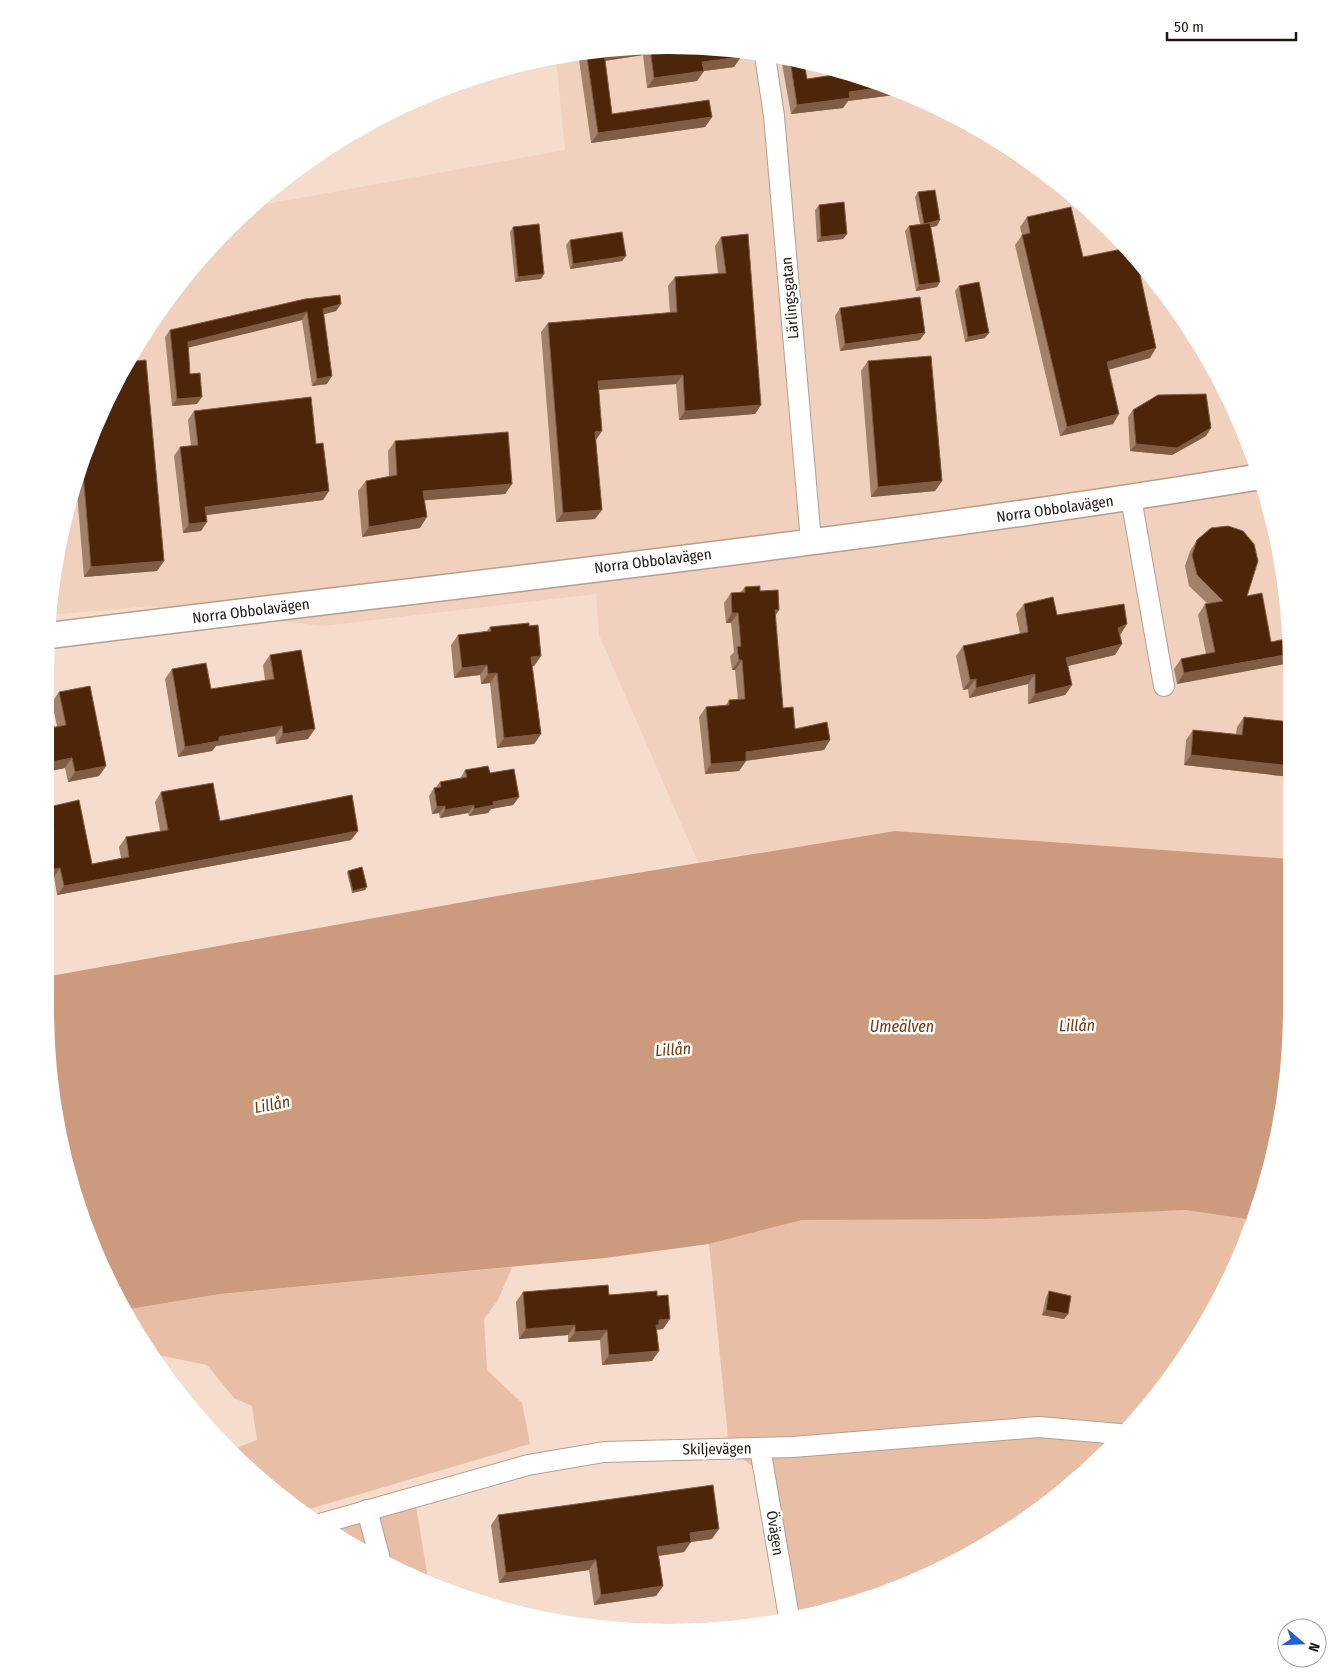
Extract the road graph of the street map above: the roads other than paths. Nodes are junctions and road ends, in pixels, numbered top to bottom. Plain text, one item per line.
1 (766, 62) edge
2 (1253, 478) edge
3 (1131, 498) junction
4 (811, 541) junction
5 (55, 635) edge
6 (1164, 686) dead end
7 (1113, 1433) edge
8 (760, 1448) junction
9 (367, 1510) junction
10 (328, 1521) edge
11 (378, 1551) edge
12 (788, 1612) edge

1 - 4 street, Lärlingsgatan
2 - 3 street, Norra Obbolavägen
3 - 4 street, Norra Obbolavägen
3 - 6 street
4 - 5 street, Norra Obbolavägen
7 - 8 street, Skiljevägen
8 - 9 street, Skiljevägen
8 - 12 street, Övägen
9 - 10 street, Skiljevägen
9 - 11 street

